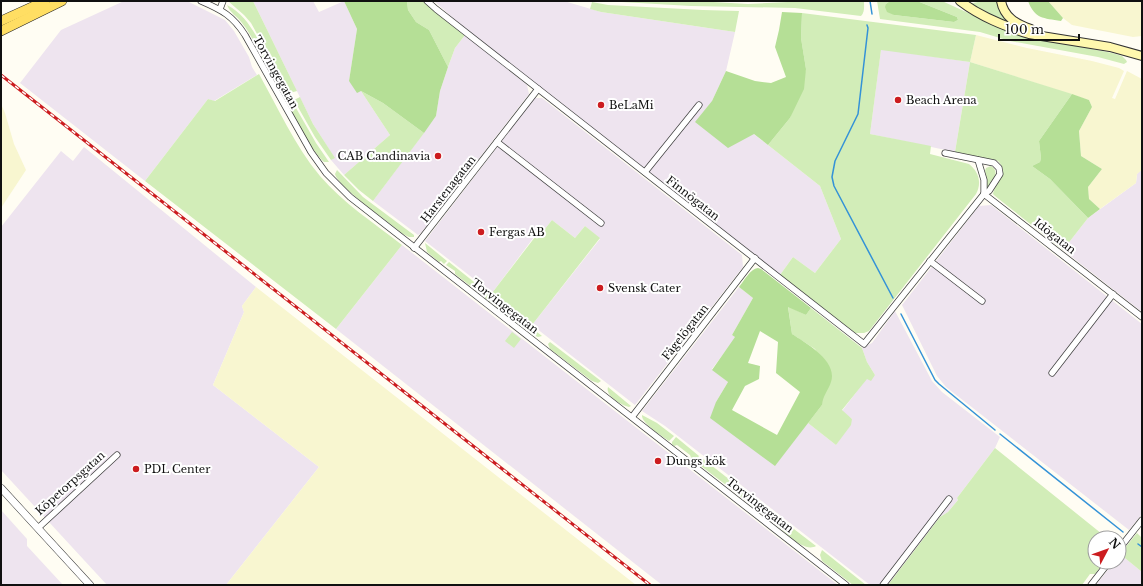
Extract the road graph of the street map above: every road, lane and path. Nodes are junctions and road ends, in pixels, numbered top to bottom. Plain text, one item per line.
1 (45, 1) edge
2 (62, 1) edge
3 (201, 1) edge
4 (223, 1) edge
5 (428, 1) edge
6 (960, 1) edge
7 (1001, 1) edge
8 (220, 9) junction
9 (1, 21) edge
10 (1, 31) edge
11 (1057, 37) junction
12 (1142, 56) edge
13 (538, 89) junction
14 (699, 105) dead end
15 (497, 142) junction
16 (945, 153) dead end
17 (978, 160) junction
18 (645, 172) junction
19 (984, 194) junction
20 (601, 223) dead end
21 (414, 248) junction
22 (755, 258) junction
23 (930, 261) junction
24 (1113, 294) junction
25 (982, 301) dead end
26 (1142, 317) edge
27 (1052, 373) dead end
28 (632, 417) junction
29 (117, 455) dead end
30 (1, 488) edge
31 (949, 499) dead end
32 (1142, 520) edge
33 (38, 528) junction
34 (1127, 539) edge
35 (1103, 570) edge
36 (90, 585) edge
37 (846, 585) edge
38 (883, 585) edge
39 (1091, 585) edge

1 - 9 main road
2 - 10 main road
3 - 8 street, Torvingegatan
4 - 8 street
5 - 13 street, Finnögatan
6 - 11 main road
7 - 11 main road
8 - 21 street, Torvingegatan
11 - 12 main road
13 - 15 street, Harstenagatan
13 - 18 street, Finnögatan
14 - 18 street
15 - 20 street
15 - 21 street, Harstenagatan
16 - 17 street, Finnögatan
17 - 19 street
17 - 19 street, Finnögatan
18 - 22 street, Finnögatan
19 - 23 street, Finnögatan
19 - 24 street, Idögatan
21 - 28 street, Torvingegatan
22 - 23 street, Finnögatan
22 - 28 street, Fågelögatan
23 - 25 street
24 - 26 street, Idögatan
24 - 27 street
28 - 37 street, Torvingegatan
29 - 33 street, Köpetorpsgatan
30 - 33 street, Köpetorpsgatan
31 - 38 street
32 - 34 street
33 - 36 street, Köpetorpsgatan
35 - 39 street

